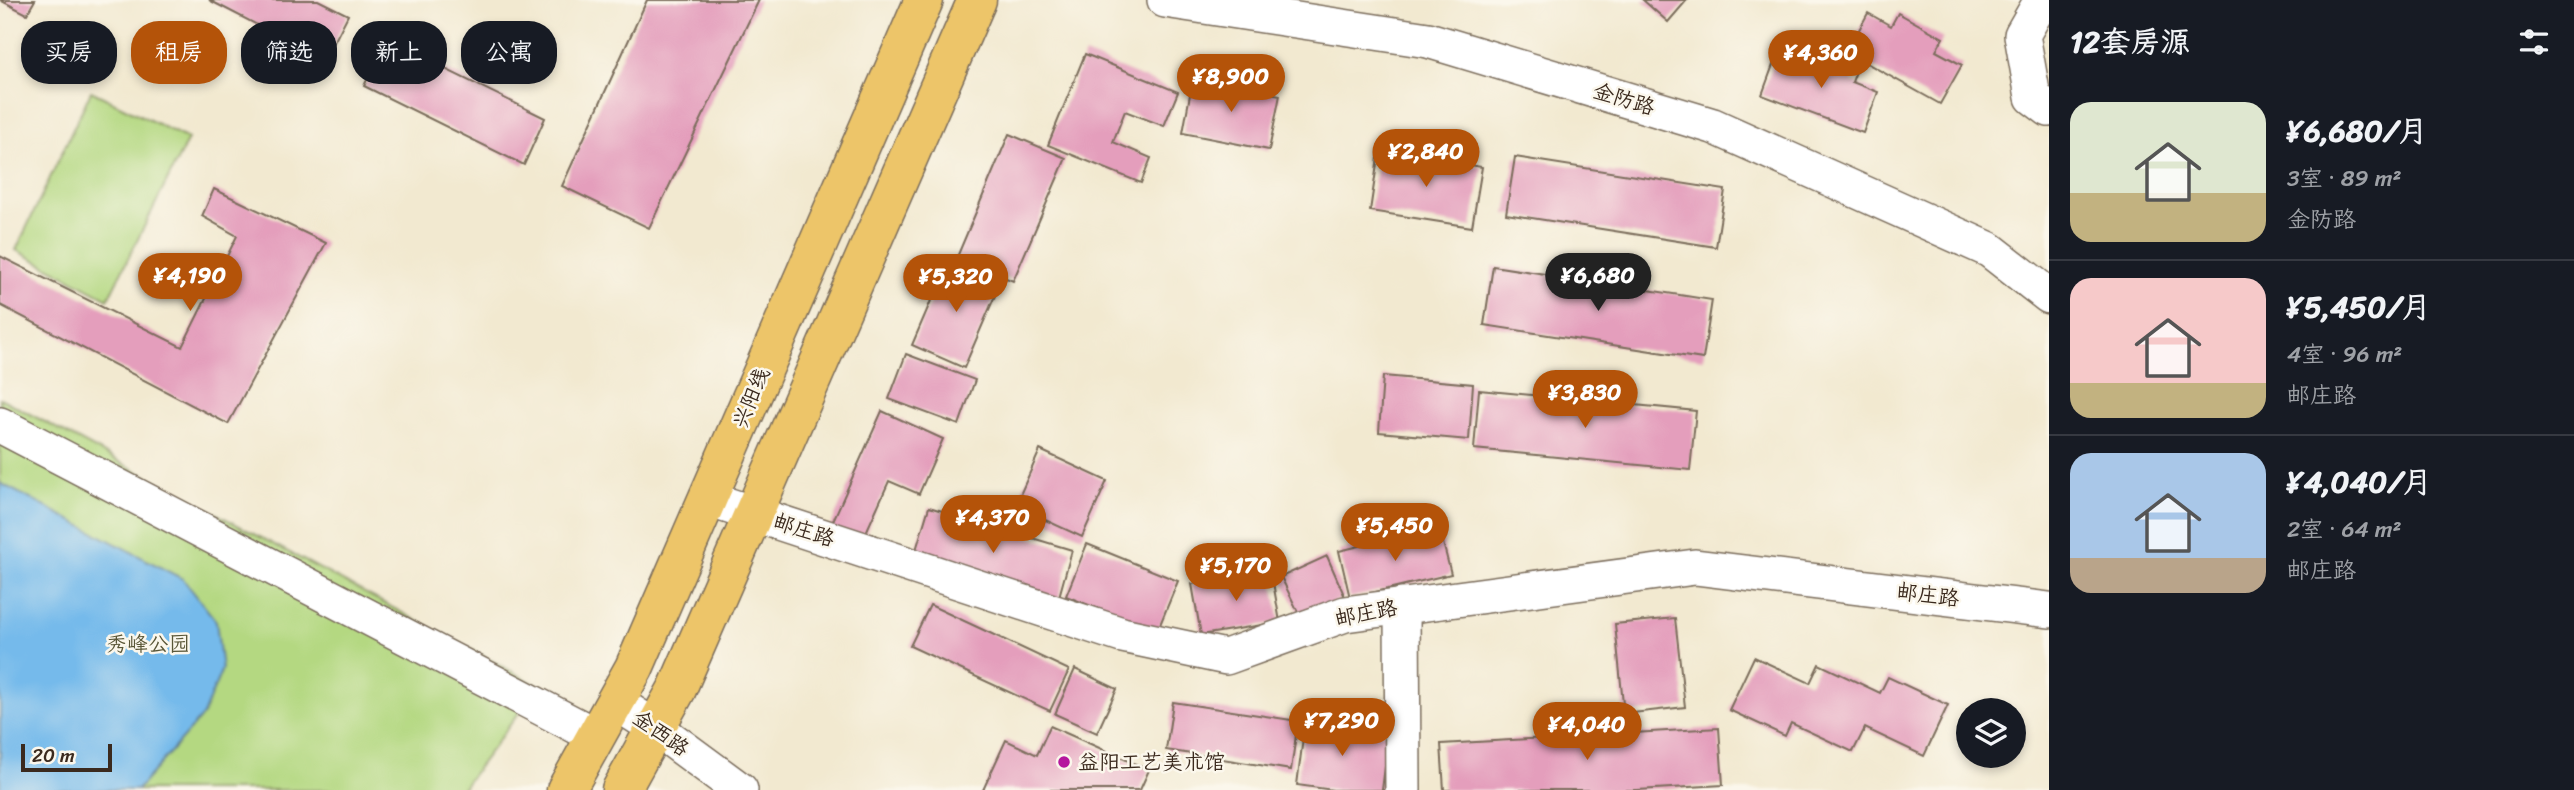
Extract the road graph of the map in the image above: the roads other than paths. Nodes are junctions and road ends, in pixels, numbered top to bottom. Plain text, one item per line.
1 (924, 0) edge
2 (977, 0) edge
3 (1164, 0) edge
4 (2042, 0) edge
5 (2049, 109) edge
6 (2049, 296) edge
7 (0, 425) edge
8 (708, 499) junction
9 (754, 513) junction
10 (1402, 606) junction
11 (2049, 610) edge
12 (615, 702) junction
13 (656, 728) junction
14 (596, 736) junction
15 (566, 790) edge
16 (621, 790) edge
17 (740, 790) edge
18 (1404, 790) edge

1 - 8 highway, 兴阳线
2 - 9 highway
3 - 6 street, 金防路
4 - 5 street
7 - 14 street
8 - 9 street, 邮庄路
8 - 12 highway, 兴阳线
9 - 10 street, 邮庄路
9 - 13 highway
10 - 11 street, 邮庄路
10 - 18 street
12 - 13 street, 金西路
12 - 14 highway, 兴阳线
13 - 16 highway
13 - 17 street, 金西路
14 - 15 highway, 兴阳线

